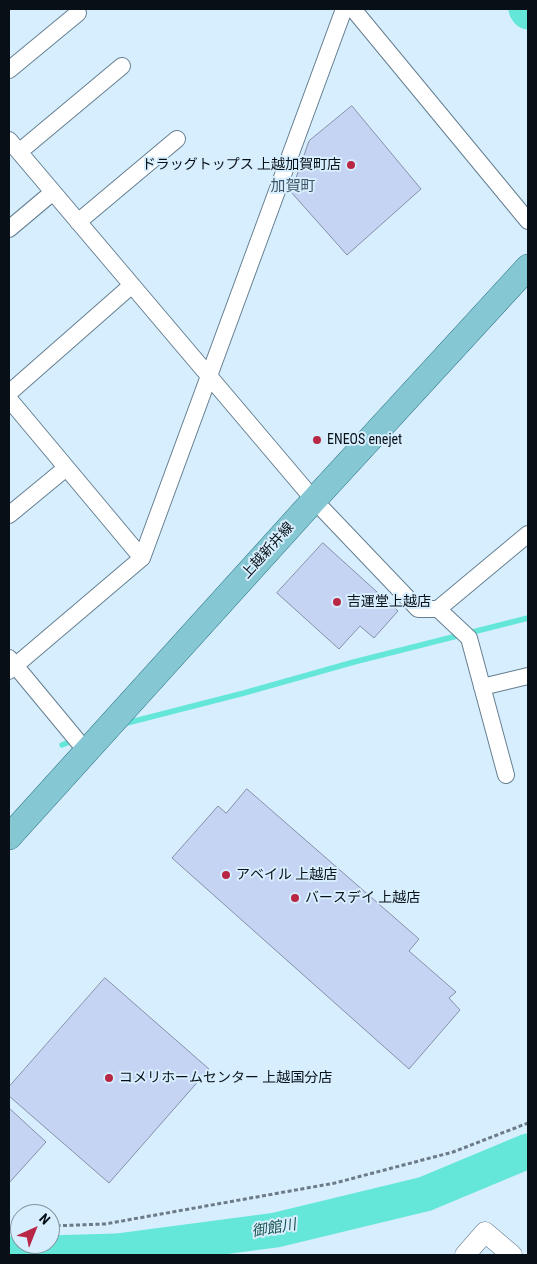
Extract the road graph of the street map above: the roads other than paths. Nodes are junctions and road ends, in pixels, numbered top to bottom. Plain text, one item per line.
1 (344, 9) edge
2 (353, 9) edge
3 (78, 12) dead end
4 (122, 66) dead end
5 (9, 70) edge
6 (177, 138) dead end
7 (14, 146) edge
8 (53, 192) junction
9 (528, 221) edge
10 (78, 222) junction
11 (9, 229) edge
12 (528, 267) edge
13 (132, 285) junction
14 (209, 376) junction
15 (9, 393) edge
16 (9, 399) edge
17 (66, 468) junction
18 (314, 500) junction
19 (9, 515) edge
20 (528, 534) edge
21 (142, 558) junction
22 (438, 609) junction
23 (11, 665) edge
24 (528, 676) edge
25 (482, 687) junction
26 (86, 751) junction
27 (506, 776) dead end
28 (9, 837) edge
29 (465, 1255) edge
30 (512, 1255) edge

1 - 14 street
2 - 9 street
3 - 5 street
4 - 7 street
6 - 10 street
7 - 8 street
8 - 10 street
8 - 11 street
10 - 13 street
12 - 18 main road, 上越新井線
13 - 14 street
13 - 15 street
14 - 18 street
14 - 21 street
16 - 17 street
17 - 19 street
17 - 21 street
18 - 22 street
18 - 26 main road, 上越新井線
20 - 22 street
21 - 23 street
22 - 25 street
23 - 26 street
24 - 25 street
25 - 27 street
26 - 28 main road, 上越新井線
29 - 30 street

